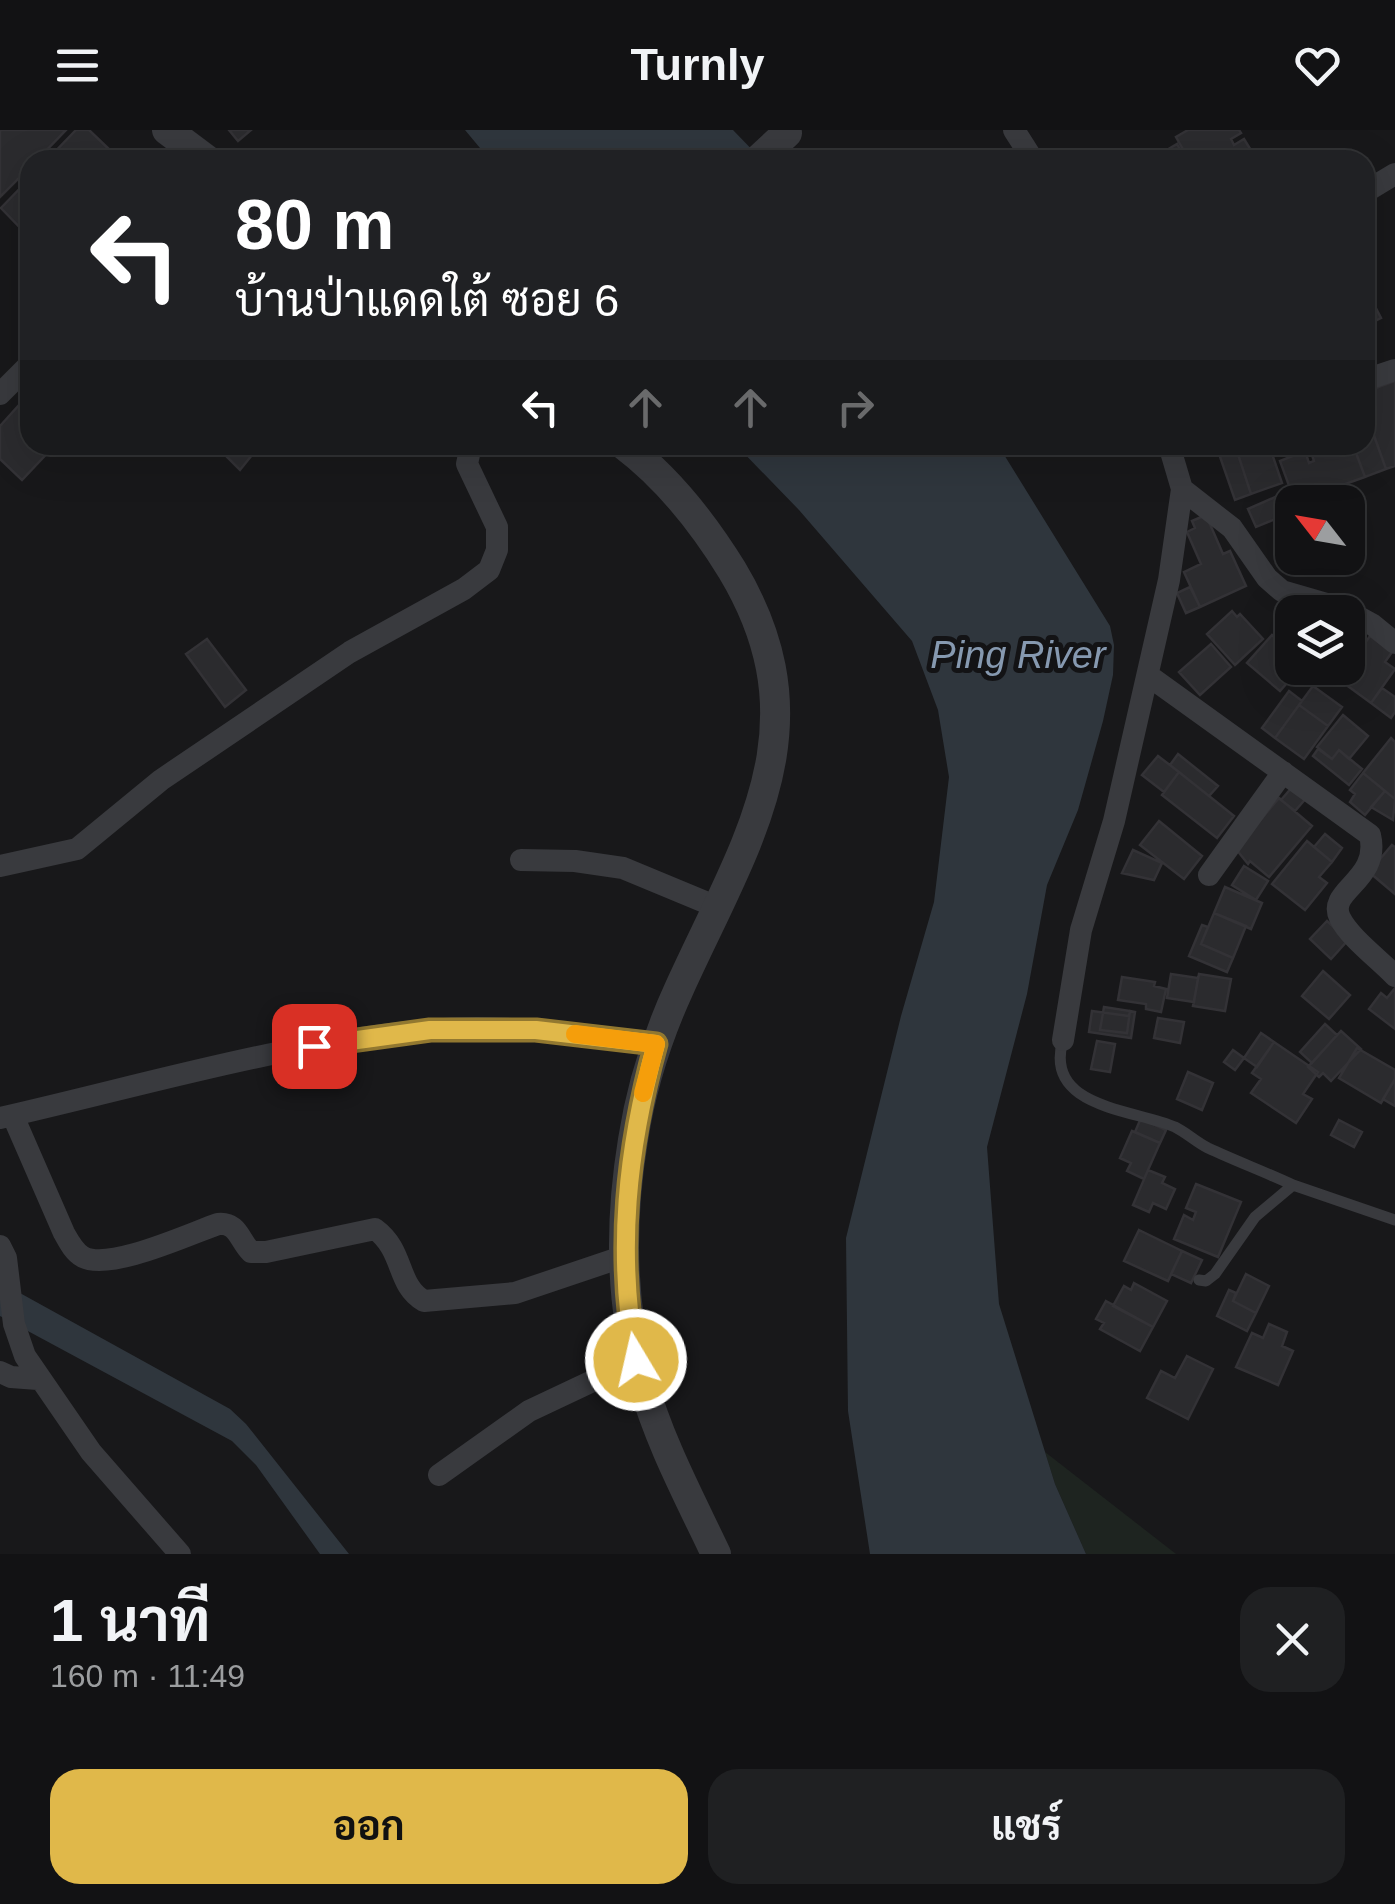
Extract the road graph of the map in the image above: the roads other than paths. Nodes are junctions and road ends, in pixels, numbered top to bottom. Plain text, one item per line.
1 (788, 131) edge
2 (768, 150) edge
3 (20, 374) edge
4 (0, 394) edge
5 (469, 455) edge
6 (636, 455) edge
7 (1172, 455) edge
8 (1182, 489) junction
9 (1395, 642) edge
10 (1149, 676) junction
11 (1283, 772) junction
12 (521, 860) dead end
13 (0, 866) edge
14 (1208, 875) dead end
15 (717, 907) junction
16 (1395, 976) edge
17 (1063, 1040) joint
18 (656, 1044) junction
19 (6, 1117) edge
20 (1293, 1185) junction
21 (1395, 1220) edge
22 (3, 1252) edge
23 (624, 1256) junction
24 (1200, 1280) dead end
25 (10, 1328) edge
26 (636, 1360) junction
27 (0, 1372) edge
28 (38, 1379) junction
29 (438, 1475) dead end
30 (180, 1554) edge
31 (716, 1554) edge

1 - 2 street
3 - 4 street
5 - 13 street
6 - 15 street
7 - 8 street
8 - 9 street
8 - 10 street
10 - 11 street
10 - 17 street
11 - 14 street
11 - 16 street
12 - 15 street
15 - 18 street
17 - 20 lane
18 - 19 street
18 - 23 street
19 - 23 street
20 - 21 lane
20 - 24 lane
22 - 25 street
23 - 26 street
25 - 28 street
26 - 29 street
26 - 31 street
27 - 28 street
28 - 30 street

